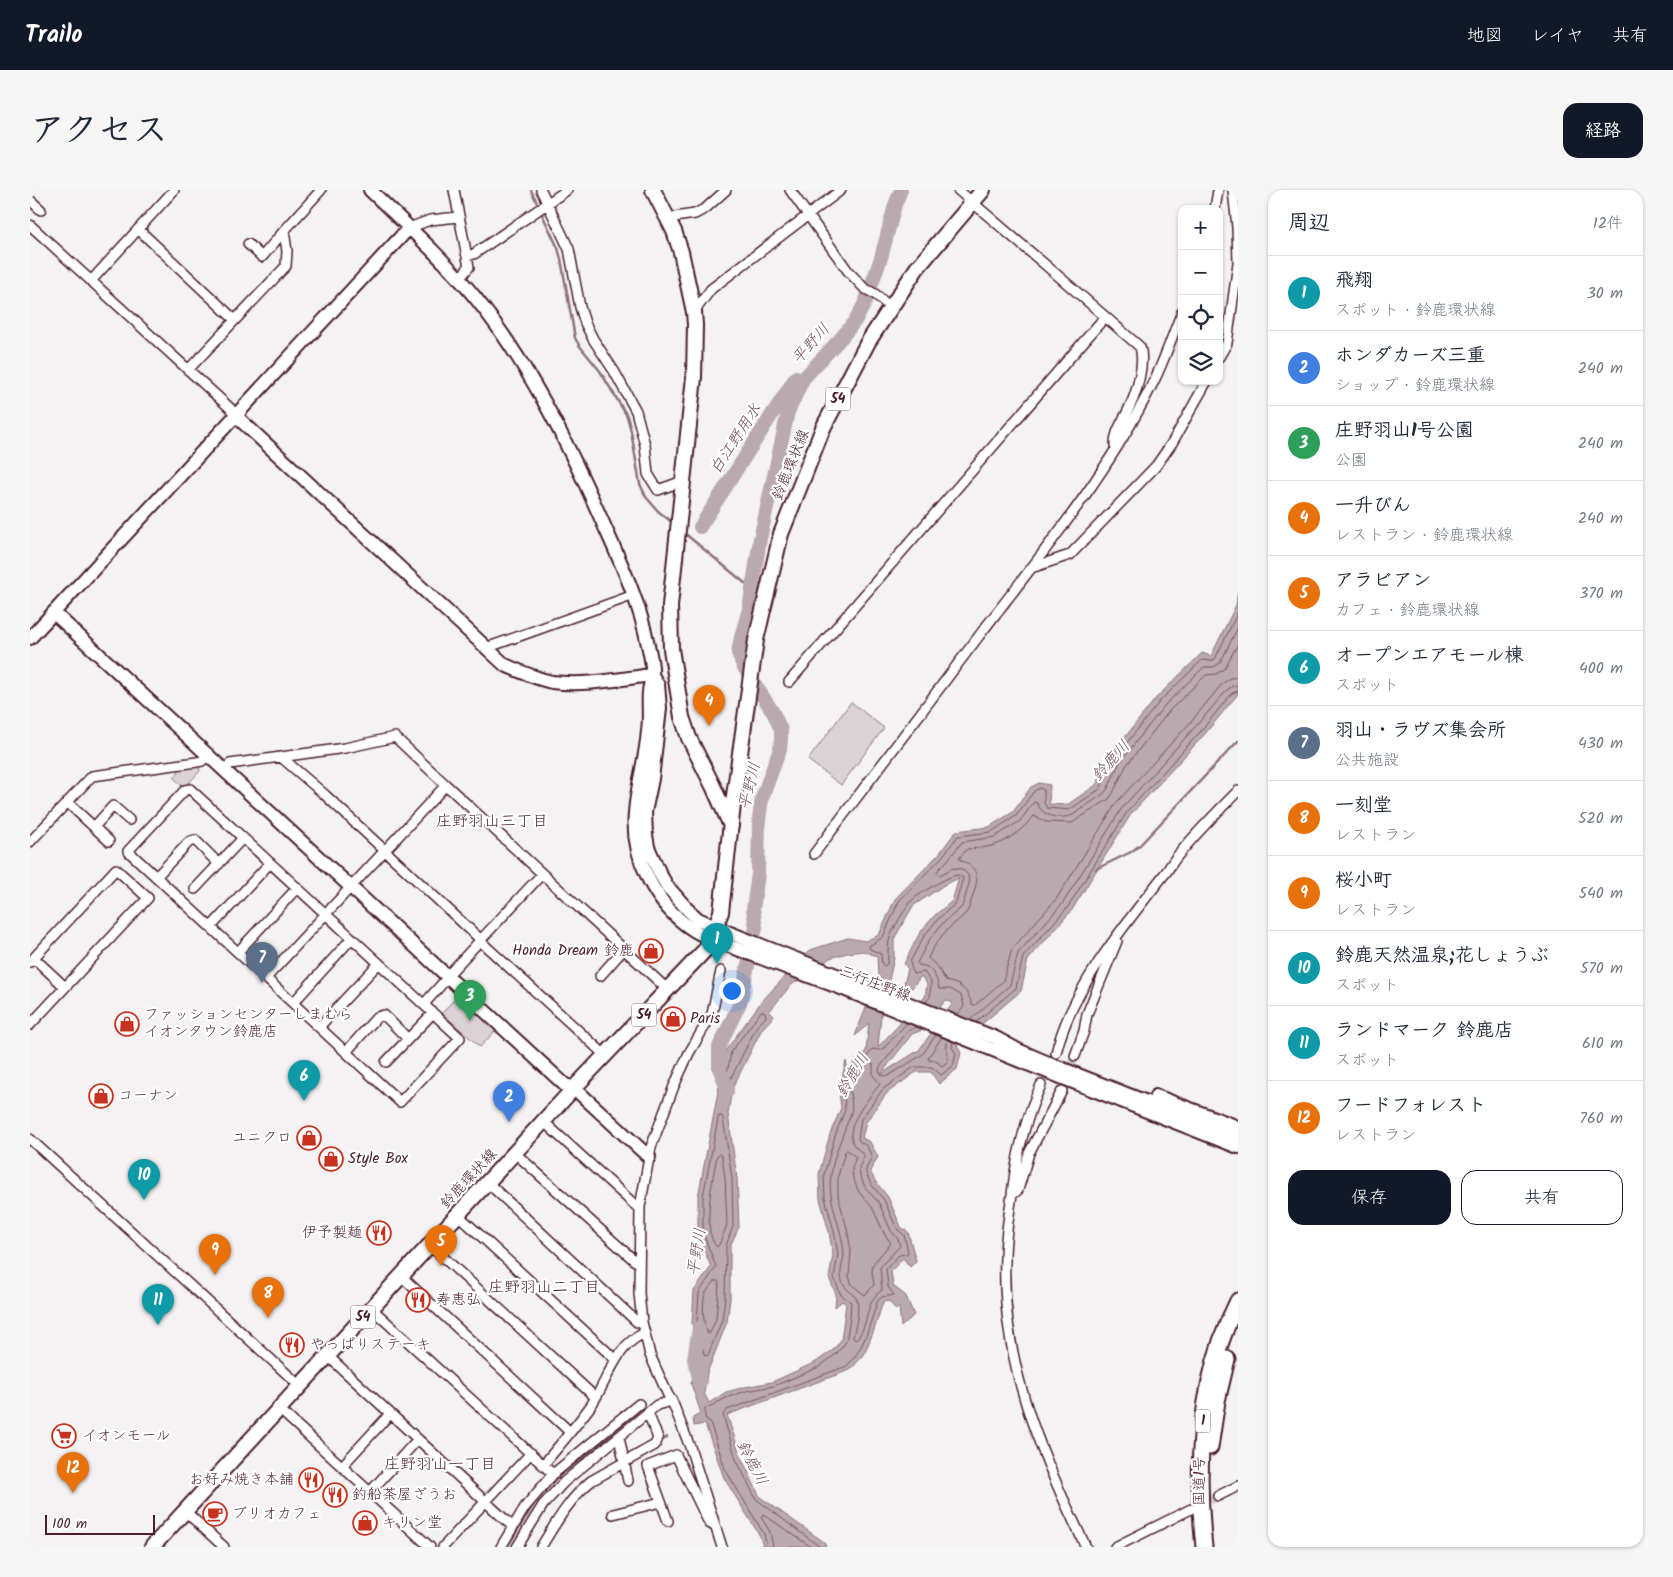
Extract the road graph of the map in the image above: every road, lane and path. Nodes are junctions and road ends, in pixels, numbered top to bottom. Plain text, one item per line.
1 (174, 190) edge
2 (321, 190) edge
3 (370, 190) edge
4 (454, 190) edge
5 (541, 190) edge
6 (567, 190) edge
7 (653, 190) edge
8 (726, 190) edge
9 (790, 190) edge
10 (841, 190) edge
11 (958, 190) edge
12 (983, 190) edge
13 (1218, 190) edge
14 (1233, 190) edge
15 (30, 200) edge
16 (973, 202) junction
17 (546, 204) junction
18 (1216, 205) edge
19 (41, 210) dead end
20 (808, 215) junction
21 (458, 217) junction
22 (668, 218) junction
23 (30, 225) edge
24 (410, 228) junction
25 (138, 229) junction
26 (284, 232) junction
27 (248, 244) dead end
28 (467, 256) junction
29 (460, 279) junction
30 (91, 281) junction
31 (890, 307) junction
32 (694, 312) junction
33 (1105, 316) junction
34 (235, 320) junction
35 (1178, 322) edge
36 (1223, 350) edge
37 (188, 370) junction
38 (1205, 385) edge
39 (236, 416) junction
40 (1116, 450) junction
41 (683, 481) junction
42 (1034, 567) junction
43 (634, 595) junction
44 (54, 613) junction
45 (30, 638) edge
46 (486, 648) junction
47 (652, 675) junction
48 (790, 682) dead end
49 (209, 754) junction
50 (281, 757) junction
51 (225, 770) junction
52 (446, 785) junction
53 (714, 786) junction
54 (1238, 791) edge
55 (734, 796) junction
56 (67, 802) junction
57 (129, 820) dead end
58 (731, 826) junction
59 (94, 827) junction
60 (243, 838) junction
61 (110, 841) dead end
62 (30, 842) edge
63 (384, 850) junction
64 (814, 854) dead end
65 (270, 863) junction
66 (219, 864) junction
67 (542, 874) junction
68 (156, 877) junction
69 (350, 887) junction
70 (297, 888) junction
71 (195, 889) dead end
72 (325, 913) junction
73 (211, 927) junction
74 (713, 933) junction
75 (1117, 934) junction
76 (352, 938) junction
77 (729, 939) junction
78 (480, 940) junction
79 (624, 949) junction
80 (238, 952) junction
81 (32, 960) edge
82 (379, 963) junction
83 (721, 971) dead end
84 (448, 976) junction
85 (600, 976) dead end
86 (266, 978) junction
87 (65, 987) junction
88 (667, 989) junction
89 (293, 1003) junction
90 (424, 1004) junction
91 (433, 1013) junction
92 (30, 1025) edge
93 (320, 1027) junction
94 (408, 1039) junction
95 (346, 1052) junction
96 (605, 1056) junction
97 (1075, 1056) tunnel mouth
98 (1056, 1060) junction
99 (386, 1062) dead end
100 (1025, 1063) junction
101 (1041, 1085) dead end
102 (574, 1088) junction
103 (1062, 1091) tunnel mouth
104 (1124, 1097) junction
105 (544, 1122) junction
106 (1238, 1127) edge
107 (1238, 1138) edge
108 (30, 1139) edge
109 (1238, 1147) edge
110 (515, 1153) junction
111 (1238, 1156) edge
112 (649, 1157) junction
113 (488, 1183) junction
114 (1012, 1195) junction
115 (640, 1207) junction
116 (458, 1214) junction
117 (430, 1245) junction
118 (639, 1261) junction
119 (401, 1276) junction
120 (1238, 1301) edge
121 (371, 1308) junction
122 (642, 1322) junction
123 (1238, 1327) edge
124 (644, 1333) junction
125 (328, 1356) junction
126 (616, 1360) junction
127 (300, 1386) junction
128 (596, 1397) junction
129 (672, 1401) junction
130 (638, 1404) dead end
131 (278, 1409) junction
132 (648, 1413) junction
133 (390, 1414) junction
134 (570, 1432) junction
135 (619, 1437) junction
136 (418, 1439) junction
137 (531, 1453) junction
138 (543, 1465) junction
139 (342, 1466) junction
140 (626, 1470) junction
141 (553, 1474) junction
142 (1238, 1486) edge
143 (370, 1492) junction
144 (1218, 1496) tunnel mouth
145 (486, 1502) junction
146 (661, 1502) junction
147 (1191, 1509) tunnel mouth
148 (185, 1511) junction
149 (613, 1514) dead end
150 (668, 1521) dead end
151 (715, 1526) junction
152 (513, 1527) junction
153 (152, 1547) edge
154 (224, 1547) edge
155 (430, 1547) edge
156 (444, 1547) edge
157 (501, 1547) edge
158 (517, 1547) edge
159 (541, 1547) edge
160 (722, 1547) edge
161 (1086, 1547) edge
162 (1115, 1547) edge
163 (1204, 1547) edge
164 (1214, 1547) edge

1 - 25 street
2 - 26 street
3 - 24 street, 三行庄野線
4 - 21 street
5 - 17 street
6 - 17 street
7 - 22 main road, 鈴鹿環状線 / 54
8 - 22 street
9 - 20 street
10 - 20 street
11 - 16 street
12 - 16 main road, 鈴鹿環状線 / 54
13 - 18 street
14 - 36 street
15 - 19 street
16 - 31 main road, 鈴鹿環状線 / 54
16 - 33 street
17 - 28 street
17 - 41 street
20 - 31 street
20 - 32 street
21 - 24 street
21 - 28 street
22 - 32 main road, 鈴鹿環状線 / 54
23 - 30 street
24 - 29 street, 三行庄野線
24 - 39 street
25 - 30 street
25 - 34 street
26 - 27 street
26 - 34 street
28 - 29 street
29 - 43 street, 三行庄野線
30 - 37 street
31 - 55 main road, 鈴鹿環状線 / 54
32 - 41 main road, 鈴鹿環状線 / 54
33 - 40 street
33 - 48 street
34 - 37 street
35 - 40 street
37 - 39 street
38 - 42 street
39 - 44 street
39 - 46 street
40 - 42 street
41 - 53 main road, 鈴鹿環状線 / 54
42 - 64 street
43 - 46 street
43 - 47 street, 三行庄野線
44 - 45 street
44 - 49 street
46 - 47 street
47 - 74 street, 三行庄野線
49 - 51 street
49 - 56 street
50 - 51 street
50 - 52 street
50 - 63 street
51 - 69 street
52 - 63 street
52 - 67 street
53 - 55 main road
53 - 58 main road, 鈴鹿環状線 / 54
54 - 75 street
55 - 58 main road, 鈴鹿環状線 / 54
56 - 59 street
56 - 62 street
57 - 59 street
58 - 74 main road, 鈴鹿環状線 / 54
59 - 61 street
60 - 65 street
60 - 66 street
60 - 68 street
63 - 69 street
63 - 78 street
65 - 70 street
65 - 73 street
66 - 68 street
66 - 71 street
67 - 78 street
67 - 79 street
68 - 73 street
69 - 72 street
69 - 84 street
70 - 72 street
70 - 80 street
72 - 76 street
72 - 86 street
73 - 80 street
74 - 77 street, 三行庄野線
74 - 88 main road, 鈴鹿環状線 / 54
75 - 97 street
75 - 98 street
76 - 82 street
76 - 89 street
77 - 98 street, 三行庄野線
77 - 100 street, 三行庄野線
78 - 84 street
78 - 96 street
79 - 85 street
79 - 88 street
80 - 86 street
81 - 87 street
81 - 87 street
82 - 90 street
82 - 93 street
83 - 112 street
84 - 90 street
84 - 102 street
86 - 89 street
87 - 92 street
88 - 96 main road, 鈴鹿環状線 / 54
89 - 93 street
90 - 91 street
91 - 94 street
91 - 95 street
93 - 95 street
94 - 95 street
94 - 99 street
96 - 102 main road, 鈴鹿環状線 / 54
98 - 104 street, 三行庄野線
98 - 106 street, 三行庄野線
100 - 104 street, 三行庄野線
100 - 111 street, 三行庄野線
101 - 114 street
102 - 105 main road, 鈴鹿環状線 / 54
102 - 112 street
103 - 114 street
104 - 107 street, 三行庄野線
104 - 109 street, 三行庄野線
105 - 110 main road, 鈴鹿環状線 / 54
105 - 115 street
108 - 127 street
110 - 113 main road, 鈴鹿環状線 / 54
110 - 118 street
112 - 115 street
113 - 116 main road, 鈴鹿環状線 / 54
113 - 122 street
114 - 161 street
115 - 118 street
116 - 117 main road, 鈴鹿環状線 / 54
116 - 126 street
117 - 119 main road, 鈴鹿環状線 / 54
117 - 128 street
118 - 122 street
119 - 121 main road, 鈴鹿環状線 / 54
119 - 134 street
120 - 163 highway, 国道1号 / 1
121 - 125 main road, 鈴鹿環状線 / 54
121 - 137 street
122 - 124 street
123 - 164 highway, 国道1号 / 1
124 - 126 street
124 - 129 street
125 - 127 main road, 鈴鹿環状線 / 54
125 - 133 street
126 - 128 street
127 - 131 main road, 鈴鹿環状線 / 54
128 - 134 street
129 - 132 street
129 - 151 street
130 - 141 street
131 - 139 street
131 - 148 main road, 鈴鹿環状線 / 54
132 - 135 street
132 - 140 street
133 - 136 street
133 - 139 street
134 - 138 street
135 - 140 street
135 - 158 street
136 - 143 street
136 - 145 street
137 - 138 street
137 - 145 street
138 - 141 street
139 - 143 street
140 - 159 street
141 - 152 street
142 - 144 street
143 - 155 street
145 - 152 street
145 - 156 street
146 - 149 street
146 - 150 street
146 - 151 street
147 - 162 street
148 - 153 main road, 鈴鹿環状線 / 54
148 - 154 street
151 - 160 street
152 - 157 street

